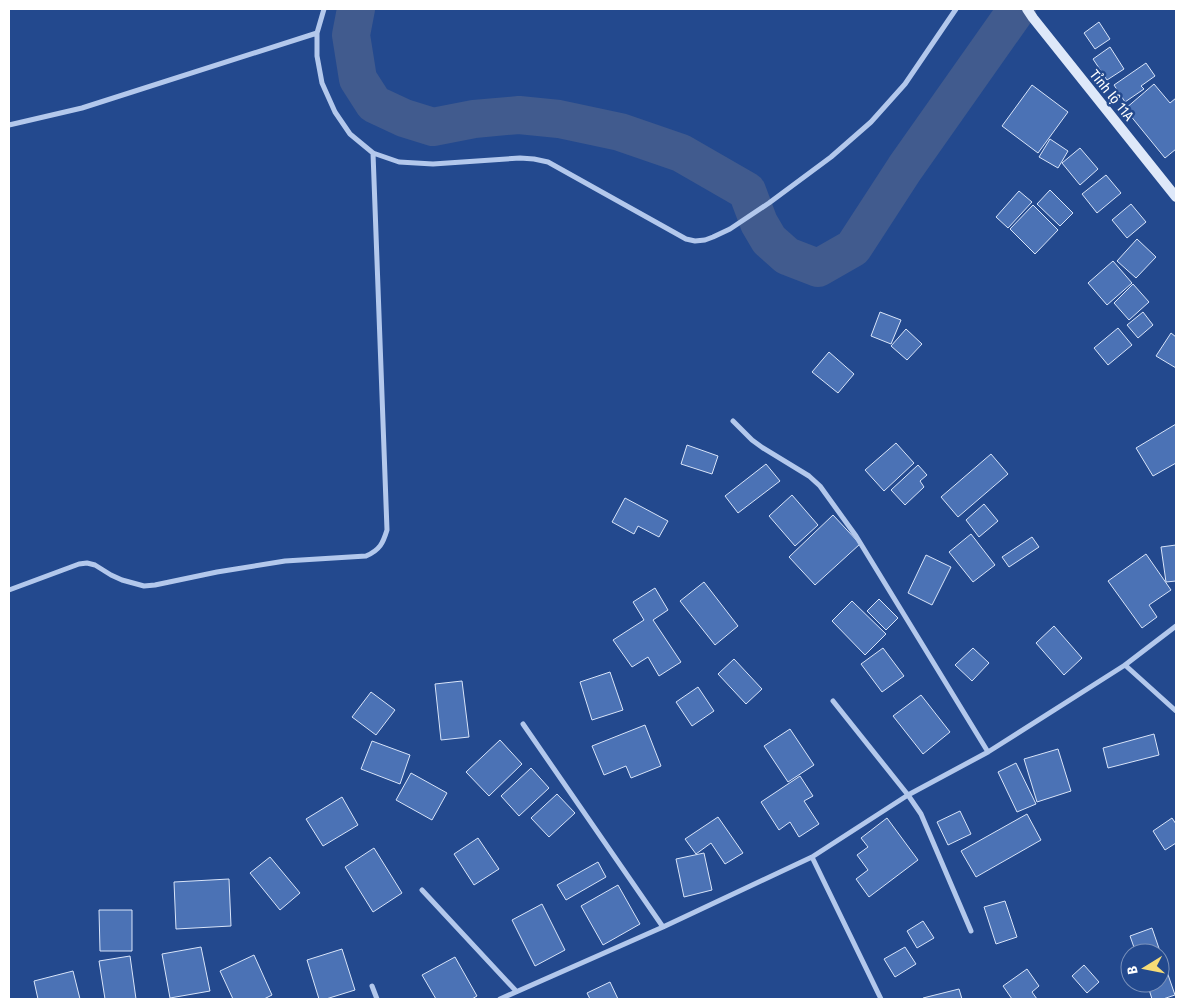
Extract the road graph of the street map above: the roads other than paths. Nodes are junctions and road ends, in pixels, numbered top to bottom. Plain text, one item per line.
1 (324, 9) edge
2 (956, 9) edge
3 (1030, 13) edge
4 (317, 33) junction
5 (9, 125) edge
6 (373, 153) junction
7 (1176, 197) edge
8 (733, 421) dead end
9 (9, 590) edge
10 (1176, 626) edge
11 (1125, 665) junction
12 (833, 701) dead end
13 (1176, 711) edge
14 (524, 724) dead end
15 (988, 752) junction
16 (908, 795) junction
17 (812, 856) junction
18 (422, 890) dead end
19 (663, 927) junction
20 (971, 931) dead end
21 (372, 986) dead end
22 (516, 991) junction
23 (377, 999) edge
24 (500, 999) edge
25 (881, 999) edge

1 - 4 street
2 - 6 street
3 - 7 main road, Tỉnh lộ 11A
4 - 5 street
4 - 6 street
6 - 9 street
8 - 15 street
10 - 11 street
11 - 13 street
11 - 15 street
12 - 16 street
14 - 19 street
15 - 16 street
16 - 17 street
16 - 20 street
17 - 19 street
17 - 25 street
18 - 22 street
19 - 22 street
21 - 23 street
22 - 24 street

